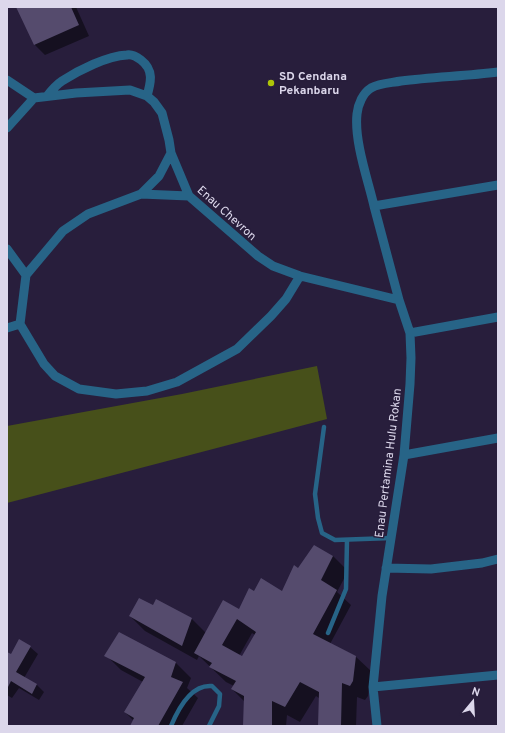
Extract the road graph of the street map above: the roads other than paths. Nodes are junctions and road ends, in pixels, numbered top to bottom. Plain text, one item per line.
1 (498, 72) edge
2 (7, 80) edge
3 (47, 96) junction
4 (147, 96) junction
5 (34, 98) junction
6 (7, 128) edge
7 (171, 153) junction
8 (498, 185) edge
9 (141, 194) junction
10 (189, 196) junction
11 (374, 206) junction
12 (7, 249) edge
13 (26, 274) junction
14 (300, 276) junction
15 (399, 300) junction
16 (498, 317) edge
17 (20, 324) junction
18 (7, 328) edge
19 (410, 333) junction
20 (324, 427) dead end
21 (498, 438) edge
22 (404, 455) junction
23 (391, 538) junction
24 (347, 540) junction
25 (498, 559) edge
26 (386, 568) junction
27 (328, 633) dead end
28 (498, 675) edge
29 (373, 687) junction
30 (171, 726) edge
31 (209, 726) edge
32 (377, 726) edge

1 - 11 street, Enau Pertamina Hulu Rokan
2 - 5 street
3 - 4 street
3 - 4 street
3 - 5 street
4 - 7 street, Enau Chevron
5 - 6 street
7 - 9 street
7 - 10 street, Enau Chevron
8 - 11 street
9 - 10 street
9 - 13 street
10 - 14 street, Enau Chevron
11 - 15 street, Enau Pertamina Hulu Rokan
12 - 13 street
13 - 17 street
14 - 15 street, Enau Chevron
14 - 17 street
15 - 19 street, Enau Pertamina Hulu Rokan
16 - 19 street
17 - 18 street
19 - 22 street, Enau Pertamina Hulu Rokan
20 - 24 lane
21 - 22 street
22 - 23 street, Enau Pertamina Hulu Rokan
23 - 24 lane
23 - 26 street, Enau Pertamina Hulu Rokan
24 - 27 lane
25 - 26 street
26 - 29 street, Enau Pertamina Hulu Rokan
28 - 29 street
29 - 32 street, Enau Pertamina Hulu Rokan
30 - 31 lane

